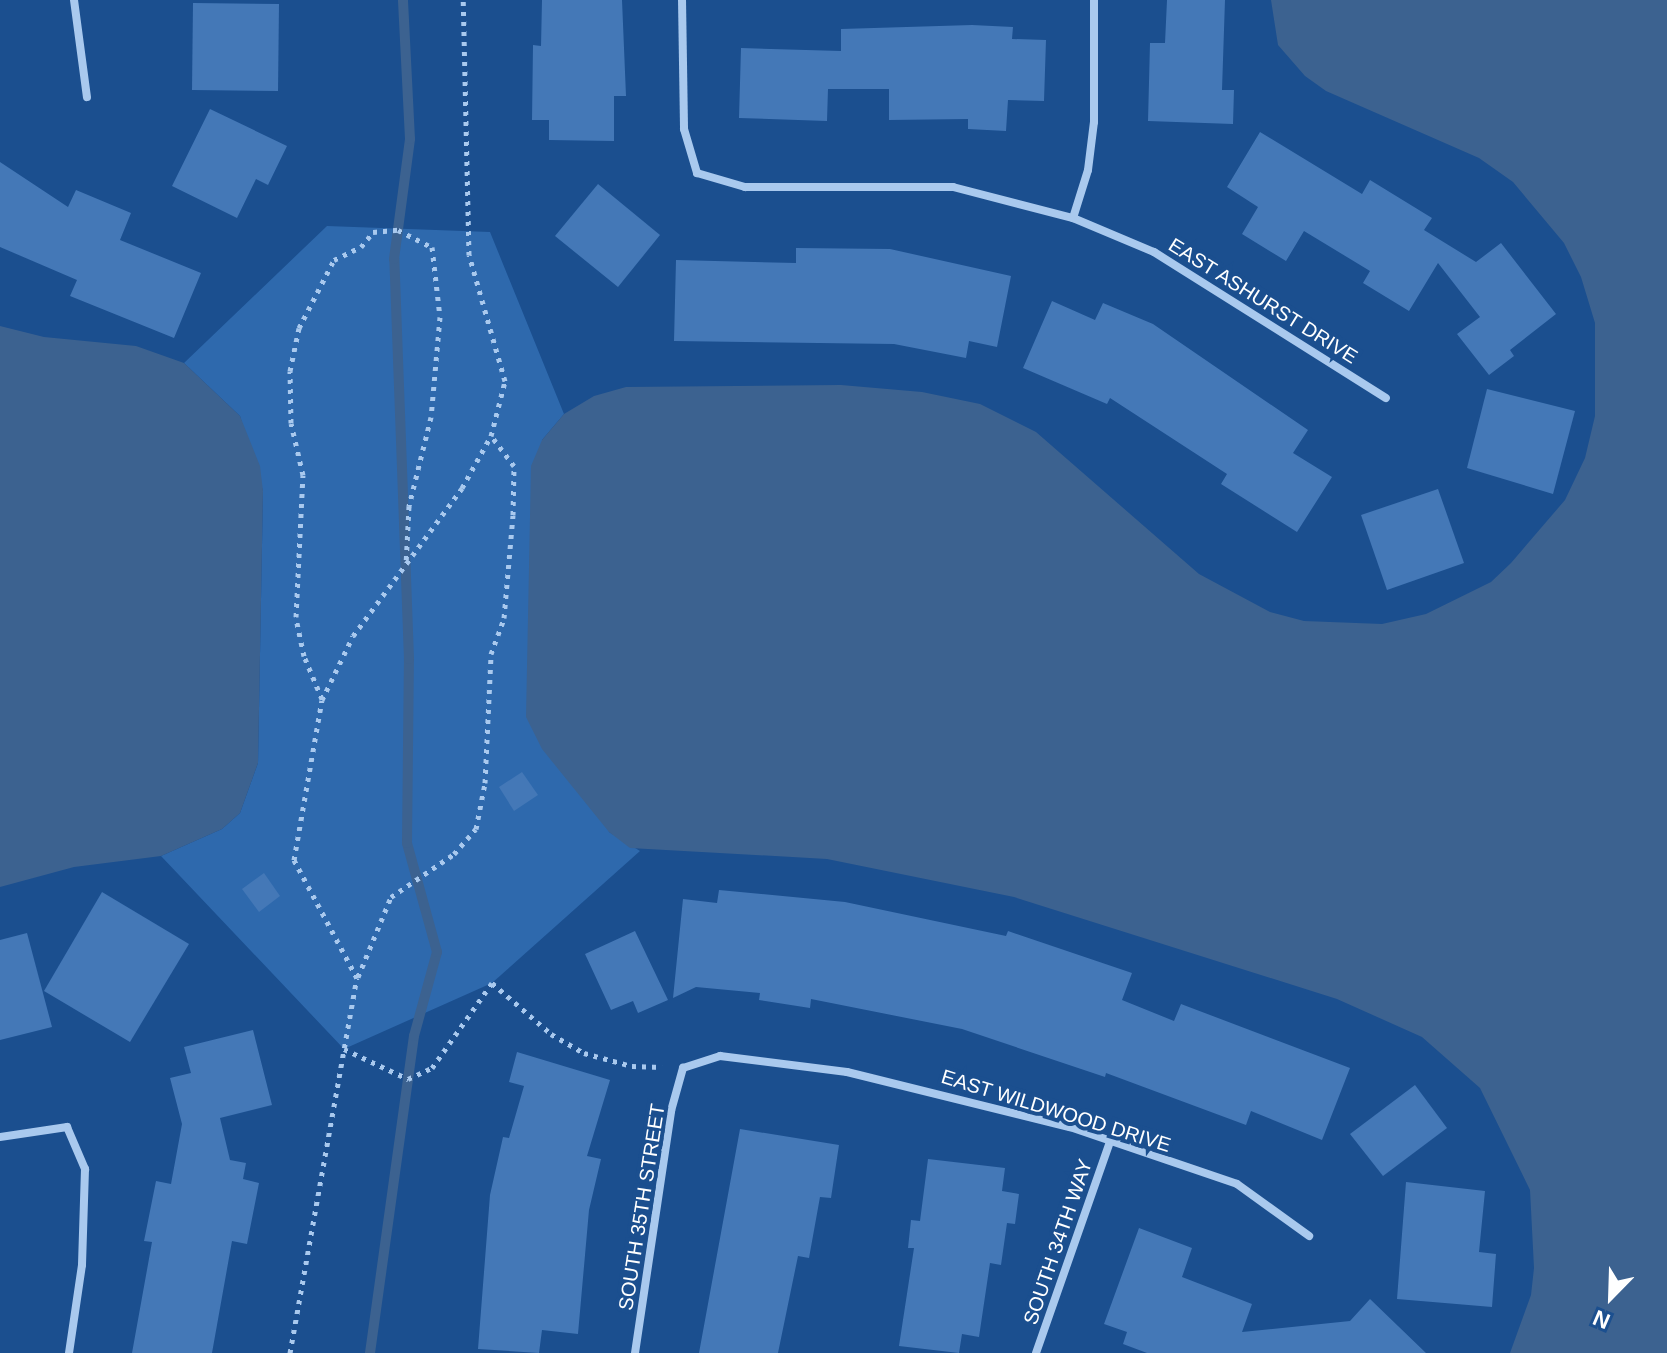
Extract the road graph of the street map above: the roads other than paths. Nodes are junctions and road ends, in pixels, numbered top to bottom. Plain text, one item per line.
1 (74, 0) edge
2 (682, 0) edge
3 (1094, 0) edge
4 (87, 97) dead end
5 (1073, 218) junction
6 (1386, 398) dead end
7 (683, 1068) joint
8 (0, 1137) edge
9 (1110, 1142) junction
10 (1309, 1236) dead end
11 (69, 1353) edge
12 (635, 1353) edge
13 (1036, 1353) edge

1 - 4 street
2 - 5 street, EAST ASHURST DRIVE
3 - 5 street
5 - 6 street, EAST ASHURST DRIVE
7 - 9 street, EAST WILDWOOD DRIVE
7 - 12 street, SOUTH 35TH STREET
8 - 11 street
9 - 10 street, EAST WILDWOOD DRIVE
9 - 13 street, SOUTH 34TH WAY

